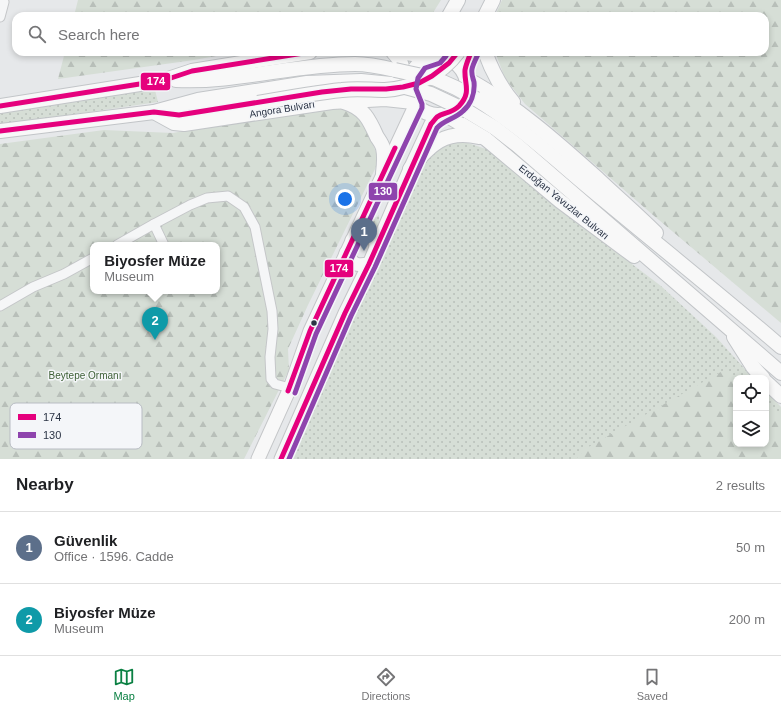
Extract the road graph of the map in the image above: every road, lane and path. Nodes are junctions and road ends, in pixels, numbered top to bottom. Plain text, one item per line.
1 (2, 0) edge
2 (458, 0) edge
3 (462, 0) edge
4 (484, 0) edge
5 (493, 0) edge
6 (451, 12) edge
7 (458, 12) edge
8 (479, 12) edge
9 (487, 12) edge
10 (0, 17) edge
11 (285, 56) edge
12 (396, 56) edge
13 (426, 56) edge
14 (470, 56) edge
15 (487, 56) edge
16 (439, 58) edge
17 (466, 76) junction
18 (165, 80) junction
19 (385, 99) junction
20 (344, 102) junction
21 (414, 104) junction
22 (0, 106) edge
23 (467, 111) joint
24 (154, 112) junction
25 (442, 115) junction
26 (526, 118) junction
27 (0, 131) edge
28 (486, 139) junction
29 (410, 169) junction
30 (383, 173) junction
31 (154, 224) junction
32 (352, 240) junction
33 (122, 242) edge
34 (163, 242) edge
35 (376, 249) junction
36 (346, 253) junction
37 (90, 260) edge
38 (369, 264) junction
39 (690, 270) junction
40 (683, 288) junction
41 (0, 306) edge
42 (740, 312) junction
43 (728, 327) junction
44 (781, 334) edge
45 (781, 347) edge
46 (781, 373) edge
47 (760, 375) edge
48 (769, 385) edge
49 (290, 388) junction
50 (781, 396) edge
51 (258, 459) edge
52 (281, 459) edge

1 - 10 street
2 - 6 main road
3 - 7 main road
4 - 8 main road
5 - 9 main road
11 - 18 main road
12 - 19 main road
13 - 16 main road
14 - 17 main road
15 - 26 main road
16 - 17 main road
16 - 21 main road
16 - 24 main road, Angora Bulvarı, bridge
17 - 25 main road
17 - 26 main road
18 - 22 main road
18 - 39 main road, bridge
19 - 20 main road, Angora Bulvarı
19 - 21 main road, Angora Bulvarı
20 - 24 main road, Angora Bulvarı
20 - 30 main road
21 - 25 main road, Erdoğan Yavuzlar Bulvarı
21 - 30 main road
23 - 24 main road, Angora Bulvarı, bridge
23 - 40 main road, Erdoğan Yavuzlar Bulvarı
24 - 27 main road, Angora Bulvarı
25 - 28 main road, Erdoğan Yavuzlar Bulvarı
25 - 29 main road
26 - 39 main road
28 - 29 main road
28 - 40 main road, Erdoğan Yavuzlar Bulvarı
29 - 35 main road
30 - 32 main road
31 - 33 street
31 - 34 street
31 - 49 street
32 - 35 main road
32 - 36 main road
35 - 38 main road
36 - 38 main road
36 - 49 main road
37 - 41 street
38 - 52 main road
39 - 42 main road
40 - 43 main road, Erdoğan Yavuzlar Bulvarı
42 - 44 main road
42 - 45 main road
43 - 46 main road, Erdoğan Yavuzlar Bulvarı
43 - 47 main road
48 - 50 main road
49 - 51 main road

